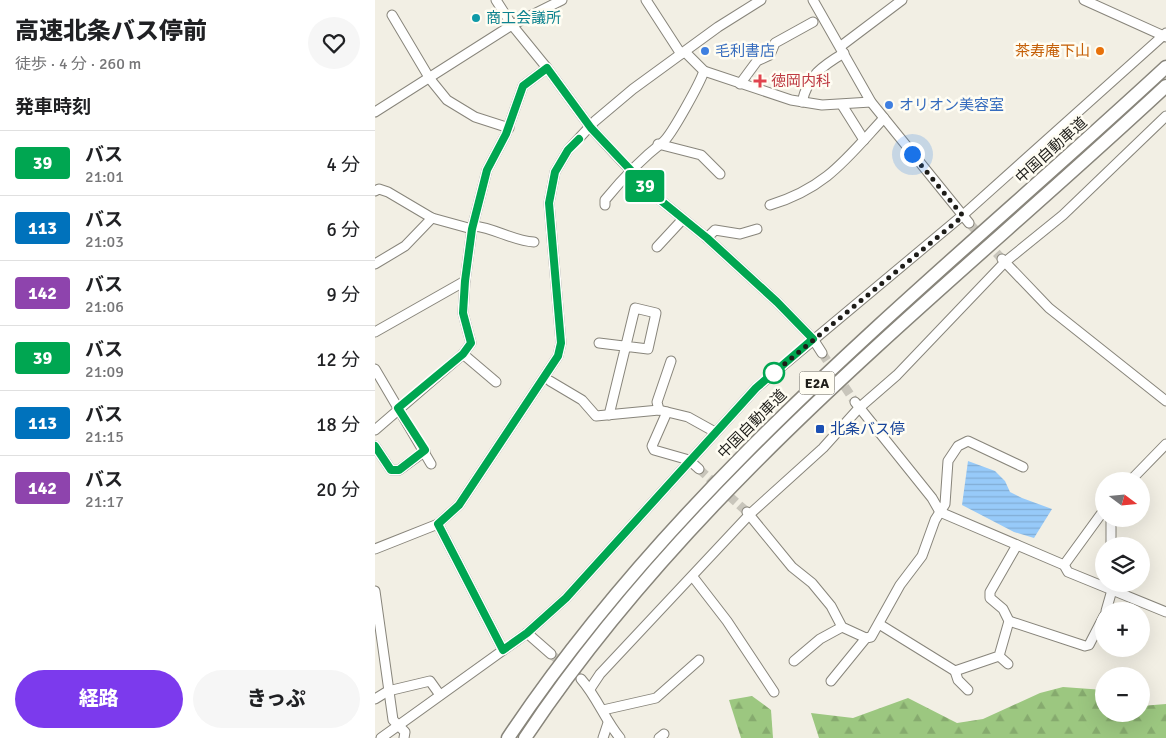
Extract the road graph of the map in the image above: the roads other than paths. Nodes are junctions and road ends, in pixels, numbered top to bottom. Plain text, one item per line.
1 (496, 0) edge
2 (562, 0) edge
3 (646, 0) edge
4 (761, 0) edge
5 (813, 0) edge
6 (902, 0) edge
7 (1084, 0) edge
8 (392, 15) dead end
9 (813, 22) dead end
10 (512, 25) junction
11 (1165, 35) edge
12 (842, 49) junction
13 (683, 53) junction
14 (1166, 67) edge
15 (547, 68) junction
16 (704, 71) junction
17 (430, 79) junction
18 (741, 84) junction
19 (1166, 86) edge
20 (802, 102) junction
21 (871, 102) junction
22 (842, 105) junction
23 (375, 112) edge
24 (1166, 116) edge
25 (884, 118) junction
26 (509, 128) junction
27 (591, 128) junction
28 (864, 140) junction
29 (658, 144) junction
30 (630, 170) junction
31 (720, 174) dead end
32 (375, 191) edge
33 (770, 205) dead end
34 (605, 206) dead end
35 (432, 218) junction
36 (966, 219) junction
37 (682, 220) junction
38 (473, 227) junction
39 (757, 229) dead end
40 (707, 238) junction
41 (534, 242) dead end
42 (657, 247) dead end
43 (1003, 260) junction
44 (375, 264) edge
45 (465, 281) junction
46 (375, 332) edge
47 (813, 339) junction
48 (599, 343) dead end
49 (626, 345) junction
50 (822, 353) tunnel mouth
51 (463, 354) junction
52 (671, 361) dead end
53 (375, 369) edge
54 (550, 381) dead end
55 (496, 382) dead end
56 (1166, 401) edge
57 (857, 405) junction
58 (398, 408) junction
59 (663, 411) junction
60 (609, 415) junction
61 (375, 430) edge
62 (715, 432) junction
63 (1166, 444) edge
64 (375, 446) edge
65 (425, 450) junction
66 (689, 460) junction
67 (431, 464) dead end
68 (1023, 467) dead end
69 (699, 469) tunnel mouth
70 (1139, 472) edge
71 (748, 512) junction
72 (940, 512) junction
73 (1095, 522) edge
74 (438, 524) junction
75 (1017, 545) junction
76 (375, 549) edge
77 (1064, 565) junction
78 (693, 577) junction
79 (1095, 579) edge
80 (375, 591) edge
81 (1118, 592) edge
82 (1166, 612) edge
83 (1009, 621) junction
84 (879, 624) junction
85 (842, 627) junction
86 (527, 633) junction
87 (1095, 634) edge
88 (866, 638) junction
89 (503, 650) junction
90 (551, 654) tunnel mouth
91 (999, 656) junction
92 (699, 660) dead end
93 (794, 661) dead end
94 (1007, 664) dead end
95 (955, 671) junction
96 (581, 679) tunnel mouth
97 (831, 681) dead end
98 (590, 689) junction
99 (968, 690) dead end
100 (388, 691) junction
101 (774, 692) dead end
102 (440, 695) junction
103 (375, 699) edge
104 (603, 710) junction
105 (608, 723) junction
106 (399, 726) junction
107 (381, 738) edge
108 (404, 738) edge
109 (508, 738) edge
110 (525, 738) edge
111 (603, 738) edge
112 (620, 738) edge

1 - 10 street
2 - 10 street
3 - 13 street
4 - 13 street
5 - 12 street
6 - 12 street
7 - 11 street
8 - 17 street
9 - 18 street
10 - 15 street
10 - 17 street
11 - 36 street
12 - 20 street
12 - 21 street
13 - 16 street
13 - 27 street
14 - 109 highway, 中国自動車道 / E2A
15 - 26 street
15 - 27 street
16 - 18 street
16 - 29 street
17 - 23 street
17 - 26 street
18 - 20 street
19 - 110 highway, 中国自動車道 / E2A
20 - 22 street
21 - 22 street
21 - 25 street
22 - 28 street
24 - 43 street
25 - 28 street
25 - 36 street
26 - 38 street
27 - 30 street
27 - 74 street
28 - 33 street
29 - 30 street
29 - 31 street
30 - 34 street
30 - 37 street
32 - 35 street
35 - 38 street
35 - 44 street
36 - 47 street
37 - 40 street
37 - 42 street
38 - 41 street
38 - 45 street
39 - 40 street
40 - 47 street
43 - 56 street
43 - 57 street
45 - 46 street
45 - 51 street
47 - 50 street
47 - 62 street
48 - 49 street
49 - 49 street
49 - 60 street
51 - 55 street
51 - 58 street
52 - 59 street
53 - 58 street
54 - 60 street
57 - 71 street
57 - 72 street
58 - 61 street
58 - 65 street
59 - 60 street
59 - 62 street
59 - 66 street
62 - 66 street
63 - 70 street
64 - 65 street
65 - 67 street
66 - 69 street
66 - 86 street
68 - 72 street
71 - 78 street
71 - 85 street
72 - 75 street
72 - 84 street
73 - 77 street
74 - 76 street
74 - 89 street
75 - 77 street
75 - 83 street
77 - 79 street
78 - 98 street
78 - 101 street
80 - 100 street
81 - 82 street
83 - 87 street
83 - 91 street
84 - 88 street
84 - 95 street
85 - 88 street
85 - 93 street
86 - 89 street
86 - 90 street
88 - 97 street
89 - 102 street
91 - 94 street
91 - 95 street
92 - 104 street
95 - 99 street
96 - 98 street
98 - 104 street
100 - 102 street
100 - 103 street
100 - 106 street
102 - 106 street
104 - 105 street
105 - 111 street
105 - 112 street
106 - 107 street
106 - 108 street

